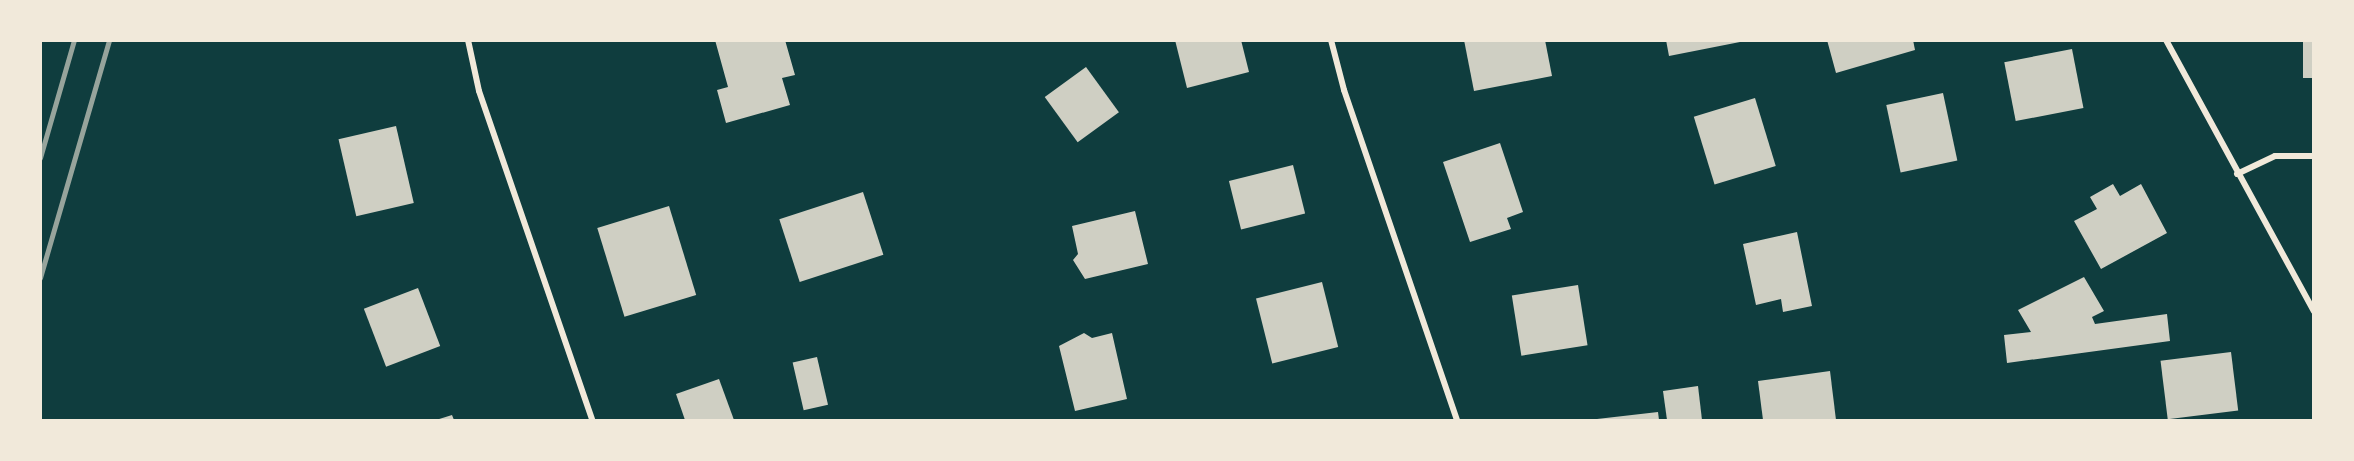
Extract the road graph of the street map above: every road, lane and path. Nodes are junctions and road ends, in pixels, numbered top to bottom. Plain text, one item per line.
1 (468, 40) edge
2 (1331, 40) edge
3 (2166, 40) edge
4 (2313, 156) edge
5 (2237, 174) junction
6 (2313, 311) edge
7 (592, 420) edge
8 (1457, 420) edge

1 - 7 street
2 - 8 street
3 - 5 street
4 - 5 street
5 - 6 street

